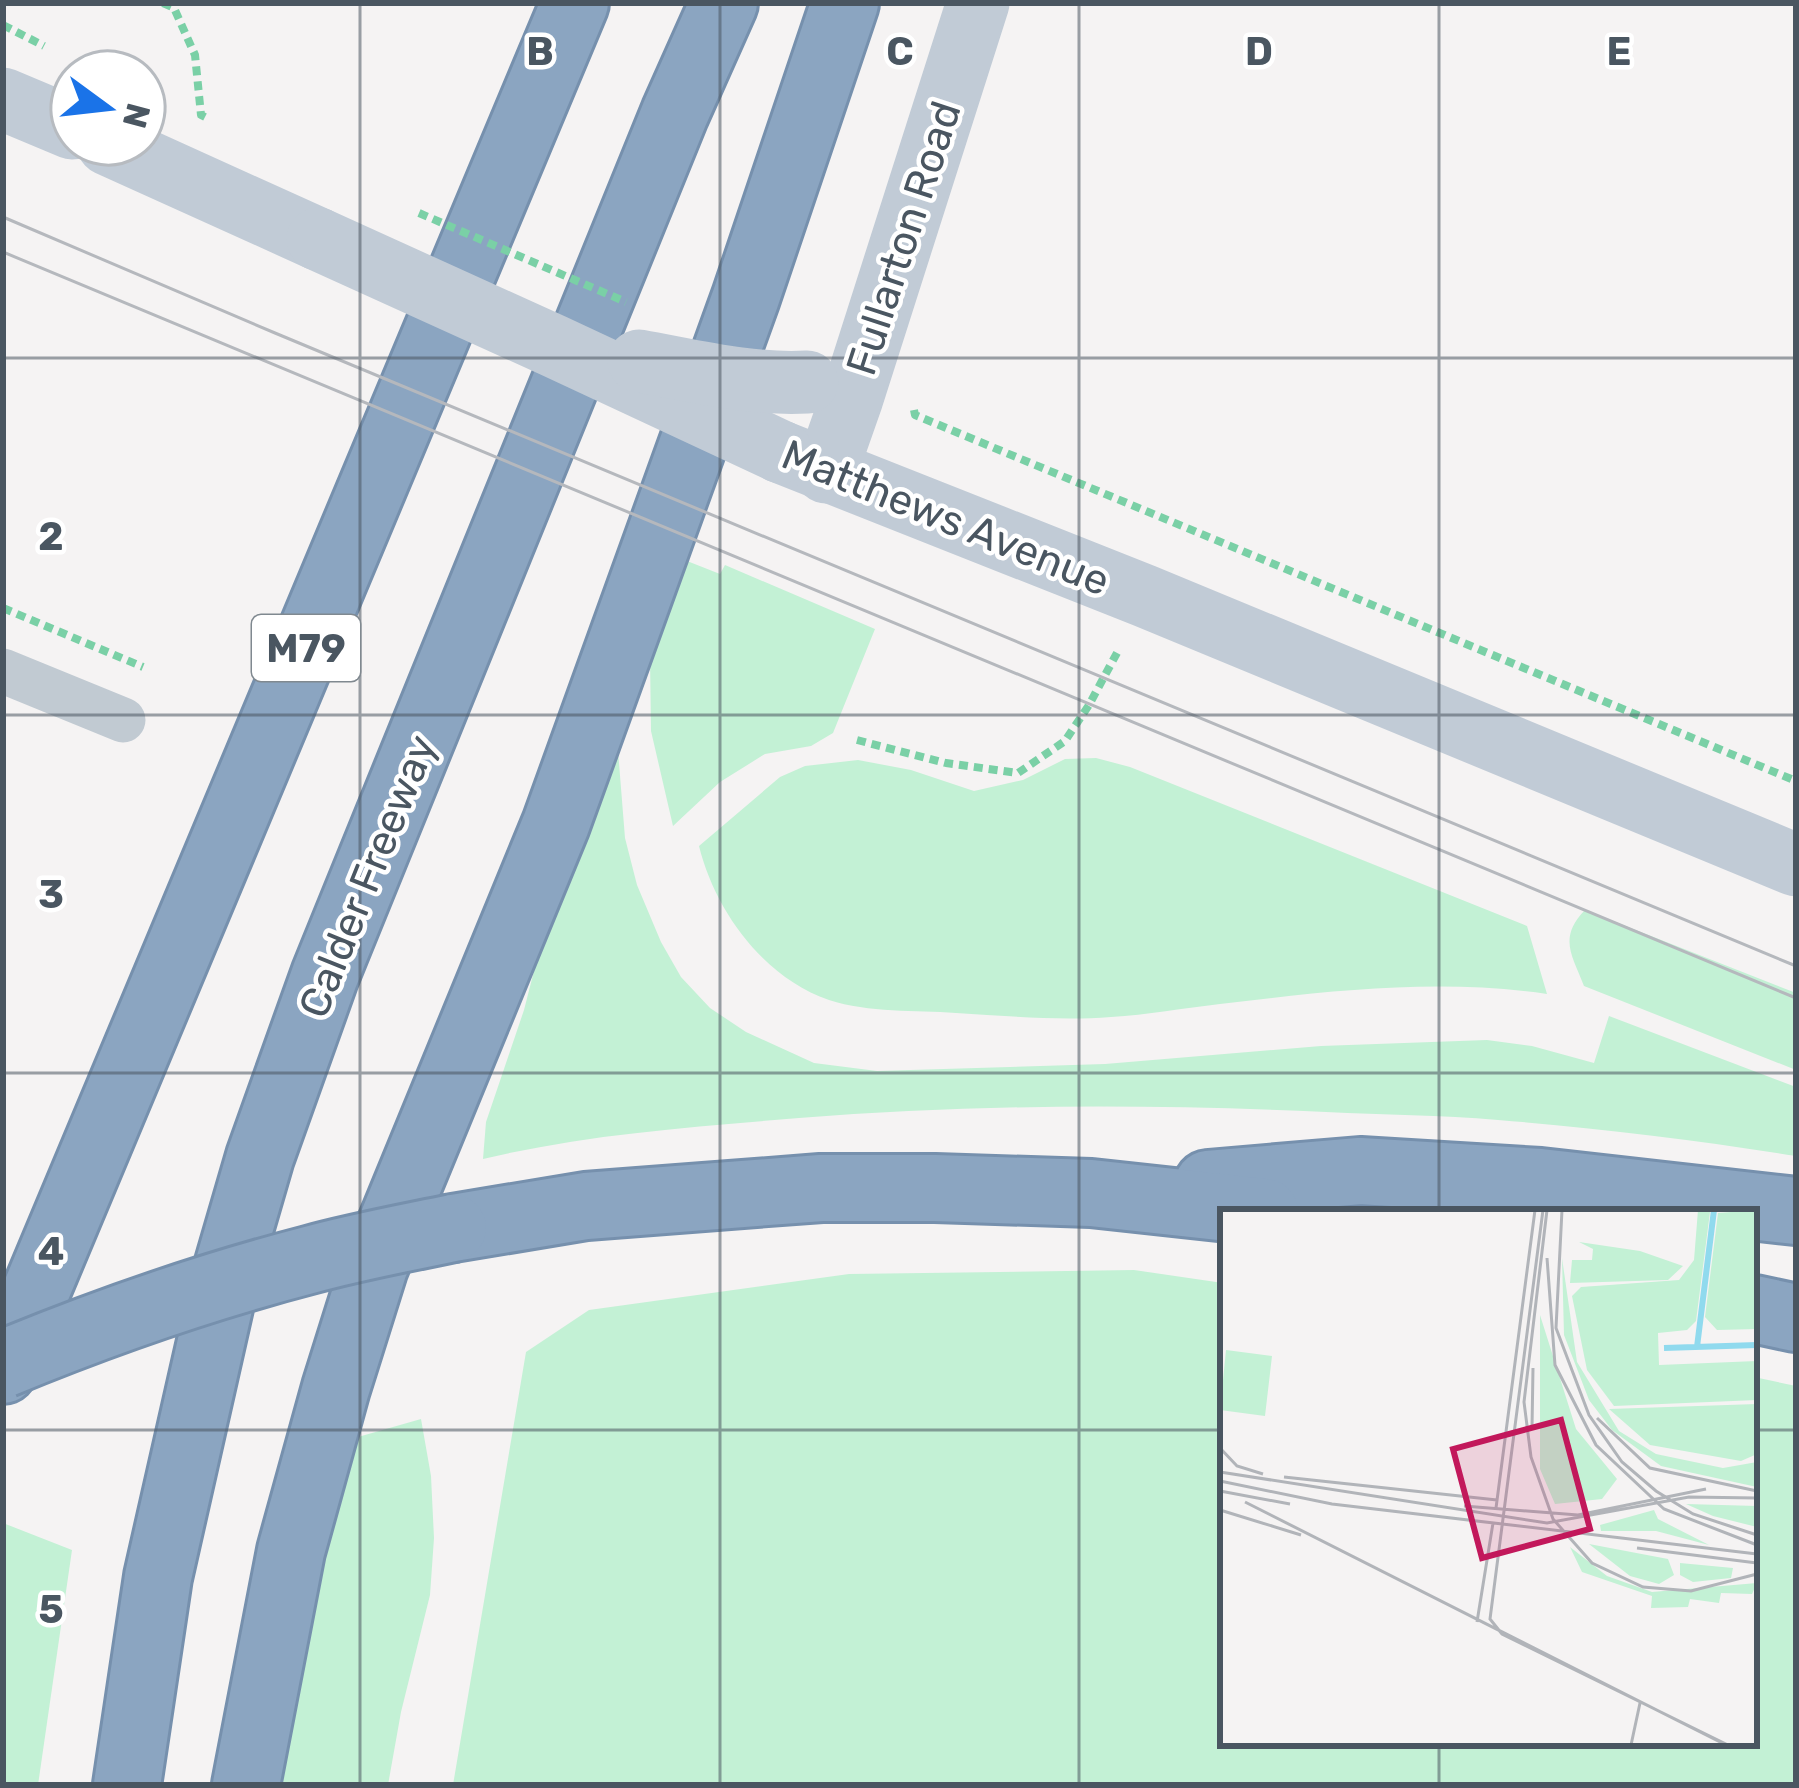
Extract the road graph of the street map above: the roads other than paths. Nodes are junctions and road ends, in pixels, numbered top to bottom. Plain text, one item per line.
1 (574, 3) edge
2 (724, 3) edge
3 (845, 3) edge
4 (977, 3) edge
5 (3, 98) edge
6 (48, 118) edge
7 (161, 168) edge
8 (870, 341) junction
9 (554, 346) junction
10 (803, 462) junction
11 (3, 671) edge
12 (123, 720) dead end
13 (1796, 865) edge
14 (1091, 1193) junction
15 (1238, 1209) edge
16 (1796, 1211) edge
17 (1757, 1310) edge
18 (1796, 1318) edge
19 (3, 1367) edge
20 (127, 1785) edge
21 (246, 1785) edge

1 - 19 highway, M79
2 - 20 highway, Calder Freeway
3 - 21 highway
4 - 8 main road, Fullarton Road
5 - 6 main road
7 - 9 main road, Matthews Avenue, bridge
8 - 9 main road, bridge
8 - 10 main road, Fullarton Road
9 - 10 main road, Matthews Avenue, bridge
10 - 13 main road, Matthews Avenue
11 - 12 street
14 - 15 highway
14 - 16 highway
14 - 19 highway, bridge
17 - 18 highway

